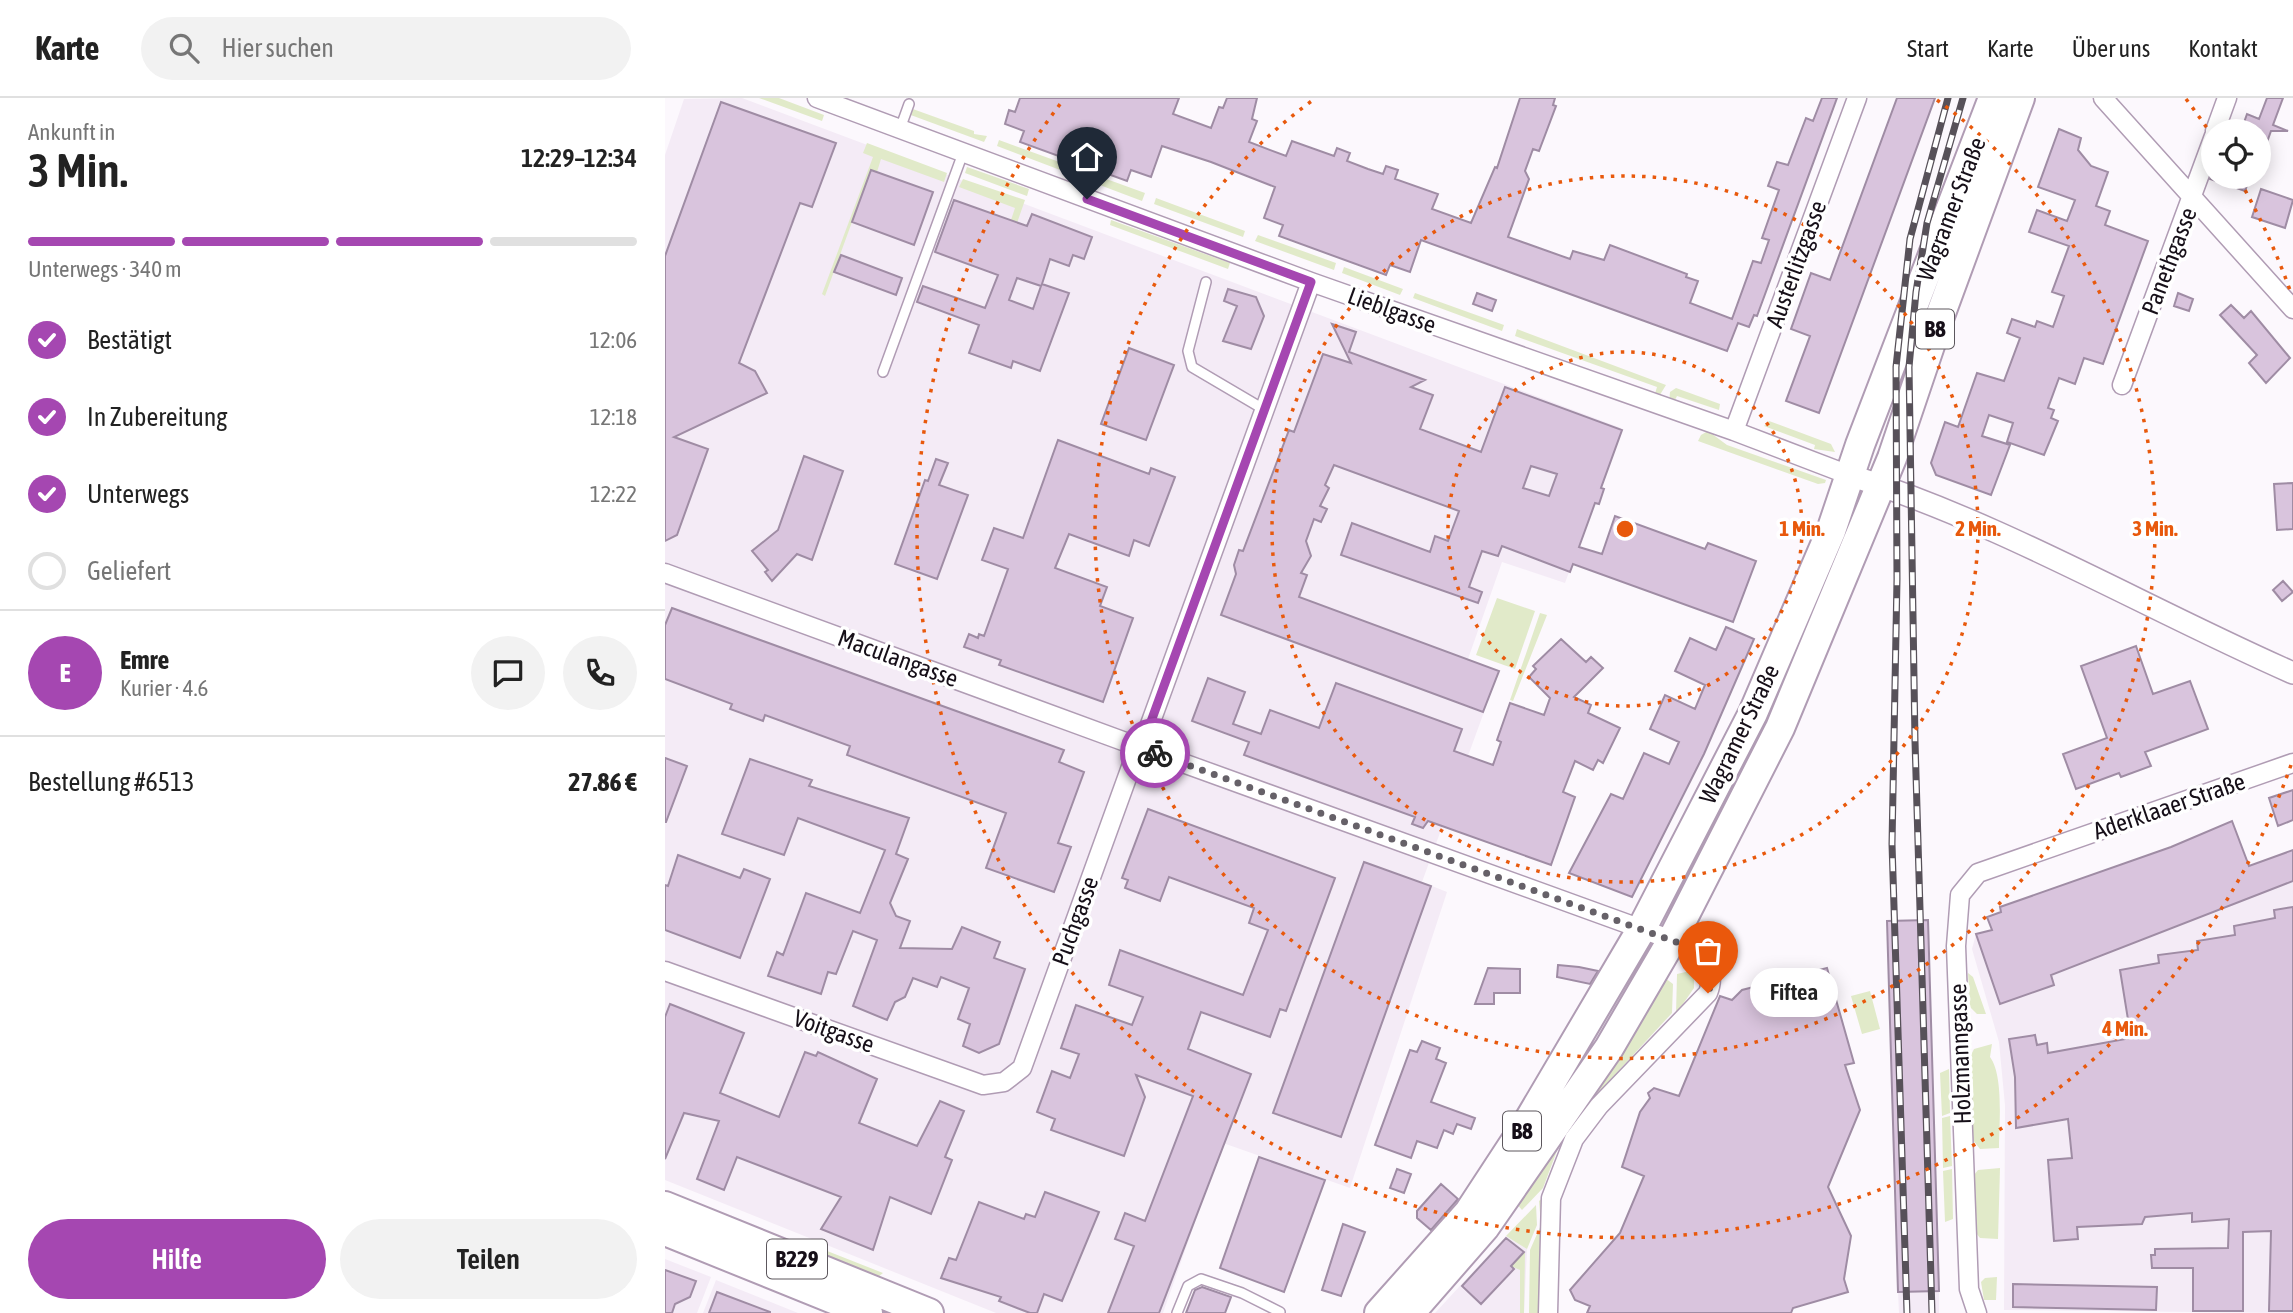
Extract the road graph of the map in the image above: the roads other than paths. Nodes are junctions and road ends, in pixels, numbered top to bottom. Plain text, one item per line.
1 (817, 98) edge
2 (1857, 98) edge
3 (1993, 98) edge
4 (2029, 98) edge
5 (2103, 98) edge
6 (2227, 98) edge
7 (909, 104) dead end
8 (2015, 110) edge
9 (2220, 119) edge
10 (900, 129) junction
11 (963, 153) junction
12 (2201, 173) edge
13 (2193, 196) junction
14 (1206, 282) dead end
15 (1311, 282) junction
16 (2293, 309) edge
17 (883, 372) dead end
18 (2122, 385) dead end
19 (1265, 410) junction
20 (1734, 431) junction
21 (1849, 475) junction
22 (1879, 484) junction
23 (665, 573) edge
24 (2293, 673) edge
25 (1140, 746) junction
26 (2293, 763) edge
27 (2046, 849) joint
28 (1641, 930) junction
29 (1672, 940) junction
30 (665, 971) edge
31 (1004, 1082) joint
32 (665, 1206) edge
33 (665, 1231) edge
34 (851, 1310) edge
35 (1280, 1311) edge
36 (929, 1313) edge
37 (1178, 1313) edge
38 (1379, 1313) edge
39 (1410, 1313) edge
40 (1548, 1313) edge
41 (1977, 1313) edge

1 - 10 street, Lieblgasse
2 - 20 street, Austerlitzgasse
3 - 21 main road, Wagramer Straße / B8
4 - 8 street
5 - 13 street
6 - 9 street, Panethgasse
7 - 10 lane
8 - 22 main road, Wagramer Straße / B8
10 - 11 street, Lieblgasse
11 - 15 street, Lieblgasse
11 - 17 lane
12 - 13 street, Panethgasse
13 - 16 street
13 - 18 street, Panethgasse
14 - 19 lane
15 - 19 street, Puchgasse
15 - 20 street, Lieblgasse
19 - 25 street, Puchgasse
20 - 21 street, Lieblgasse
21 - 22 street
21 - 28 main road, Wagramer Straße / B8
22 - 24 street
22 - 29 main road, Wagramer Straße / B8
23 - 25 street, Maculangasse
25 - 28 street, Maculangasse
25 - 31 street, Puchgasse
26 - 27 street, Aderklaaer Straße
27 - 41 street, Holzmanngasse
28 - 29 street, Maculangasse
28 - 38 main road, Wagramer Straße / B8
29 - 39 main road, Wagramer Straße / B8
29 - 40 street
30 - 31 street, Voitgasse
32 - 36 main road, B229
33 - 34 main road, B229
35 - 37 lane

